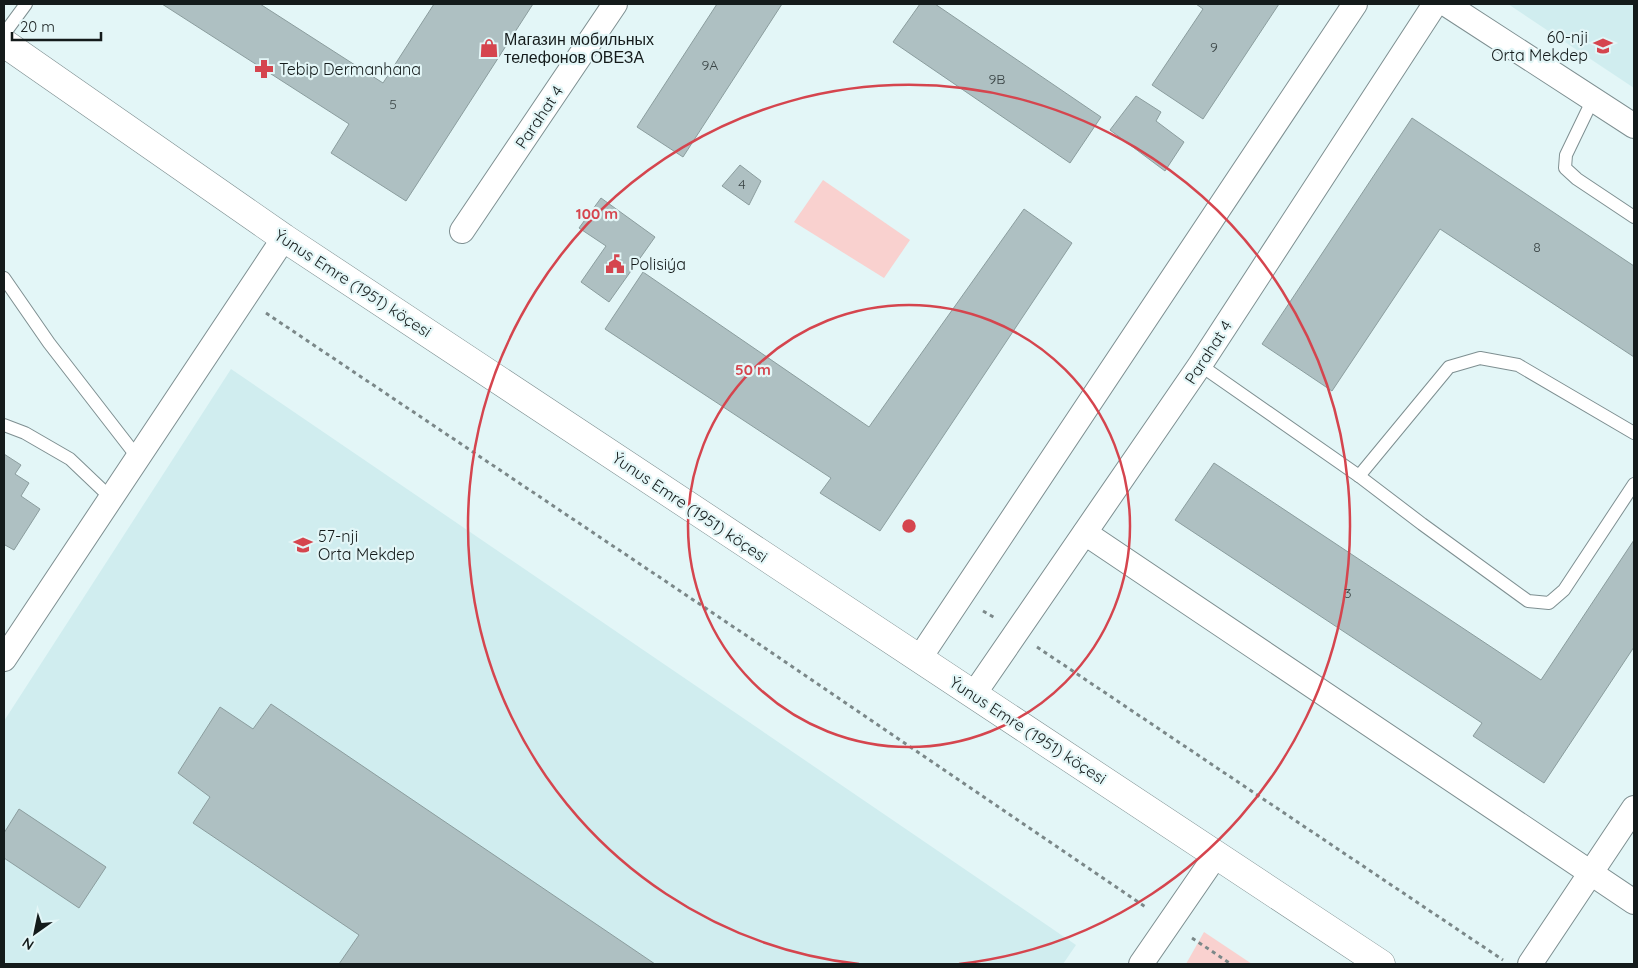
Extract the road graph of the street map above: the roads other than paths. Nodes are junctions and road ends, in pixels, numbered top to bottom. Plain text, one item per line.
1 (26, 4) edge
2 (615, 4) edge
3 (1355, 4) edge
4 (1435, 4) edge
5 (1446, 4) edge
6 (4, 34) edge
7 (4, 43) edge
8 (1594, 99) junction
9 (1634, 126) edge
10 (1634, 217) edge
11 (462, 231) dead end
12 (284, 238) junction
13 (4, 278) edge
14 (1200, 365) junction
15 (4, 425) edge
16 (1634, 433) edge
17 (138, 458) junction
18 (1359, 476) junction
19 (1634, 484) edge
20 (111, 498) junction
21 (1085, 533) junction
22 (8, 645) edge
23 (919, 659) junction
24 (974, 694) junction
25 (1634, 808) edge
26 (1216, 855) junction
27 (1590, 873) junction
28 (1634, 902) edge
29 (1141, 964) edge
30 (1381, 964) edge
31 (1530, 964) edge

1 - 6 lane
2 - 11 street, Parahat 4
3 - 23 street
4 - 14 street, Parahat 4
5 - 8 street
7 - 12 street, Ýunus Emre (1951) köçesi
8 - 9 street
8 - 10 lane
12 - 17 street
12 - 23 street, Ýunus Emre (1951) köçesi
13 - 17 lane
14 - 18 lane
14 - 21 street, Parahat 4
15 - 20 lane
16 - 18 lane
17 - 20 street
18 - 19 lane
20 - 22 street
21 - 24 street, Parahat 4
21 - 27 street
23 - 24 street, Ýunus Emre (1951) köçesi
24 - 26 street, Ýunus Emre (1951) köçesi
25 - 27 street
26 - 29 street
26 - 30 street, Ýunus Emre (1951) köçesi
27 - 28 street
27 - 31 street

